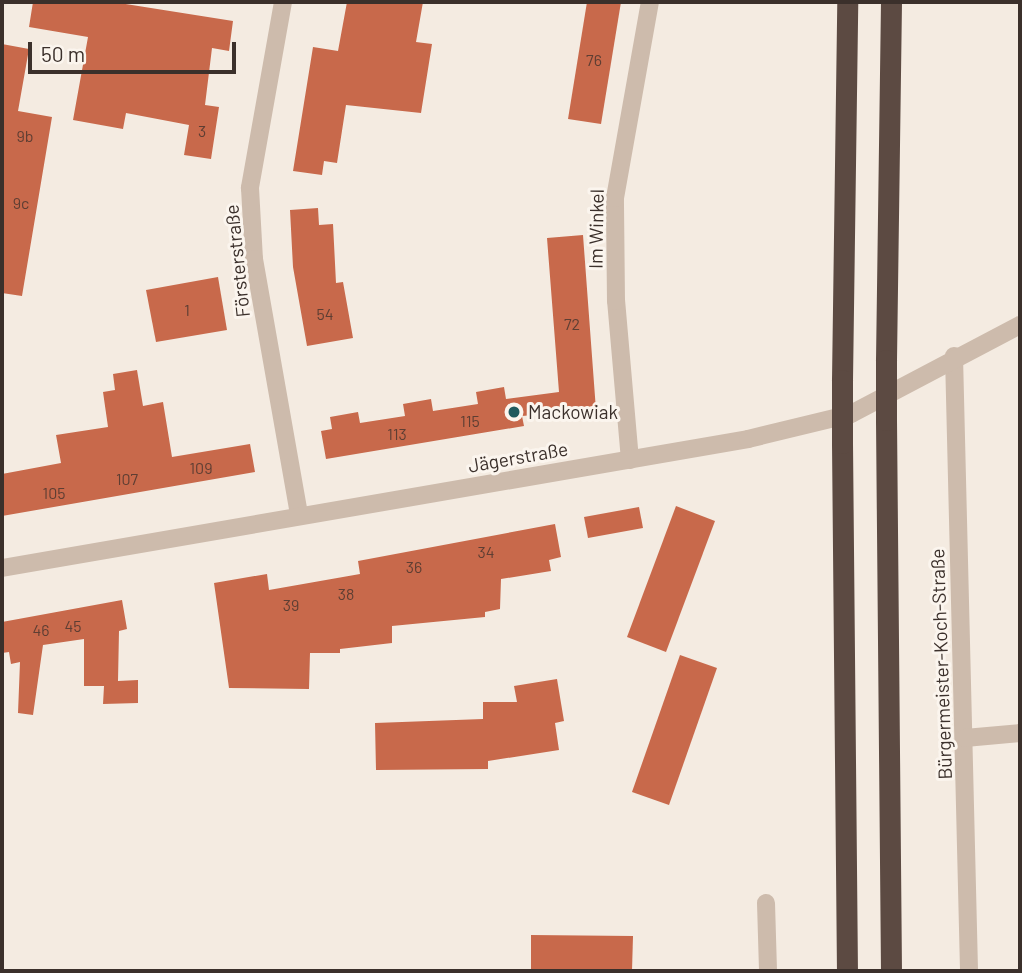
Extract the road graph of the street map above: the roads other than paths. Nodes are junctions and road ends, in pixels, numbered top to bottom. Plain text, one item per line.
1 (283, 2) edge
2 (650, 2) edge
3 (848, 2) edge
4 (891, 2) edge
5 (1020, 325) edge
6 (954, 356) junction
7 (630, 460) junction
8 (299, 515) junction
9 (2, 568) edge
10 (1020, 733) edge
11 (965, 738) junction
12 (766, 903) dead end
13 (768, 971) edge
14 (847, 971) edge
15 (891, 971) edge
16 (969, 971) edge

1 - 8 street, Försterstraße
2 - 7 street, Im Winkel
3 - 14 highway, bridge
4 - 15 highway, bridge
5 - 6 street, Jägerstraße
6 - 7 street, Jägerstraße
6 - 11 street, Bürgermeister-Koch-Straße
7 - 8 street, Jägerstraße
8 - 9 street, Jägerstraße
10 - 11 street
11 - 16 street, Bürgermeister-Koch-Straße
12 - 13 street

